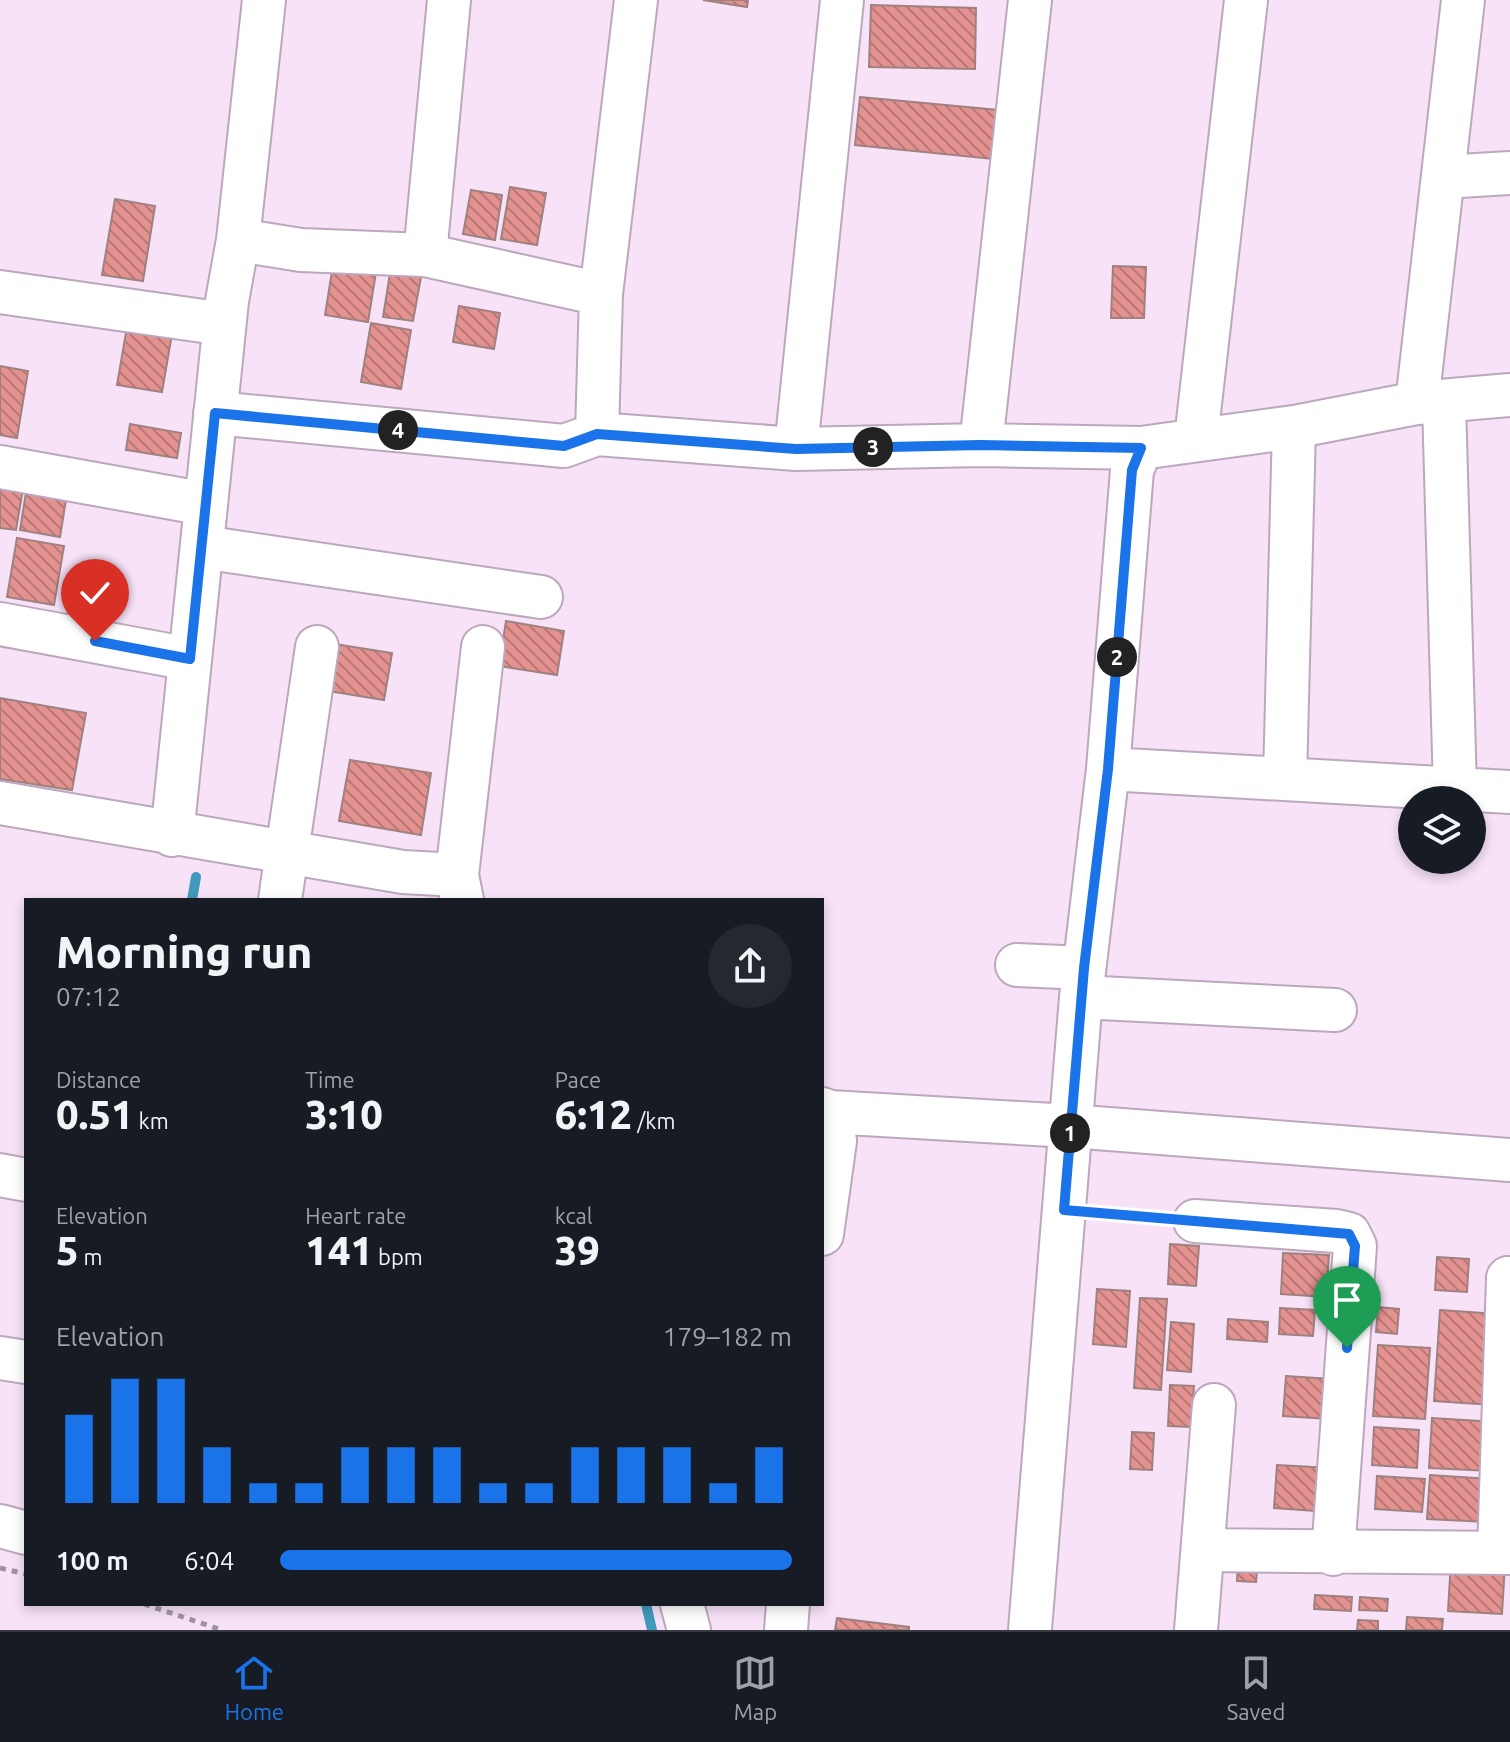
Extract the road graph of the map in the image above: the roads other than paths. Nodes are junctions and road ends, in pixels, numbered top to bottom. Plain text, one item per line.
1 (264, 0) edge
2 (449, 0) edge
3 (636, 0) edge
4 (842, 0) edge
5 (1030, 0) edge
6 (1246, 0) edge
7 (1463, 0) edge
8 (1510, 173) edge
9 (1443, 177) junction
10 (238, 240) junction
11 (425, 255) junction
12 (0, 292) edge
13 (601, 294) junction
14 (224, 324) junction
15 (1510, 395) edge
16 (1430, 403) junction
17 (215, 413) junction
18 (1294, 427) junction
19 (597, 434) junction
20 (1196, 439) junction
21 (981, 445) junction
22 (1141, 448) junction
23 (796, 449) junction
24 (0, 467) edge
25 (206, 504) junction
26 (202, 547) junction
27 (541, 597) dead end
28 (0, 624) edge
29 (317, 647) dead end
30 (483, 647) dead end
31 (190, 659) junction
32 (1108, 769) junction
33 (1285, 779) junction
34 (1404, 786) edge
35 (1455, 786) edge
36 (1486, 791) edge
37 (1510, 792) edge
38 (0, 803) edge
39 (172, 835) junction
40 (286, 853) junction
41 (460, 888) edge
42 (280, 898) edge
43 (1017, 965) dead end
44 (1082, 982) junction
45 (1335, 1010) dead end
46 (826, 1111) edge
47 (1070, 1126) junction
48 (1510, 1160) edge
49 (0, 1175) edge
50 (24, 1180) edge
51 (824, 1220) edge
52 (1195, 1221) road end
53 (1508, 1278) dead end
54 (0, 1358) edge
55 (24, 1362) edge
56 (1214, 1405) dead end
57 (0, 1526) edge
58 (24, 1532) edge
59 (1203, 1550) junction
60 (1505, 1553) edge
61 (1333, 1554) junction
62 (683, 1606) edge
63 (788, 1606) edge
64 (689, 1630) edge
65 (786, 1630) edge
66 (1030, 1630) edge
67 (1196, 1630) edge

1 - 10 street
2 - 11 street
3 - 13 street
4 - 23 street
5 - 21 street
6 - 20 street
7 - 9 street
8 - 9 street
9 - 16 street
10 - 11 street
10 - 14 street
11 - 13 street
12 - 14 street
13 - 19 street
14 - 17 street
15 - 16 street
16 - 18 street
16 - 35 street
17 - 19 street
17 - 25 street
18 - 20 street
18 - 33 street
19 - 23 street
20 - 22 street
21 - 22 street
21 - 23 street
22 - 32 street
24 - 25 street
25 - 26 street
26 - 27 street
26 - 31 street
28 - 31 street
29 - 40 street
30 - 41 street
31 - 39 street
32 - 33 street
32 - 44 street
33 - 34 street
36 - 37 street
38 - 39 street
39 - 40 street
40 - 41 street
40 - 42 street
43 - 44 street
44 - 45 street
44 - 47 street
46 - 47 street
46 - 51 street
47 - 48 street
47 - 66 street
49 - 50 street
52 - 61 street
53 - 60 street
54 - 55 street
56 - 59 street
57 - 58 street
59 - 61 street
59 - 67 street
60 - 61 street
62 - 64 street
63 - 65 street

